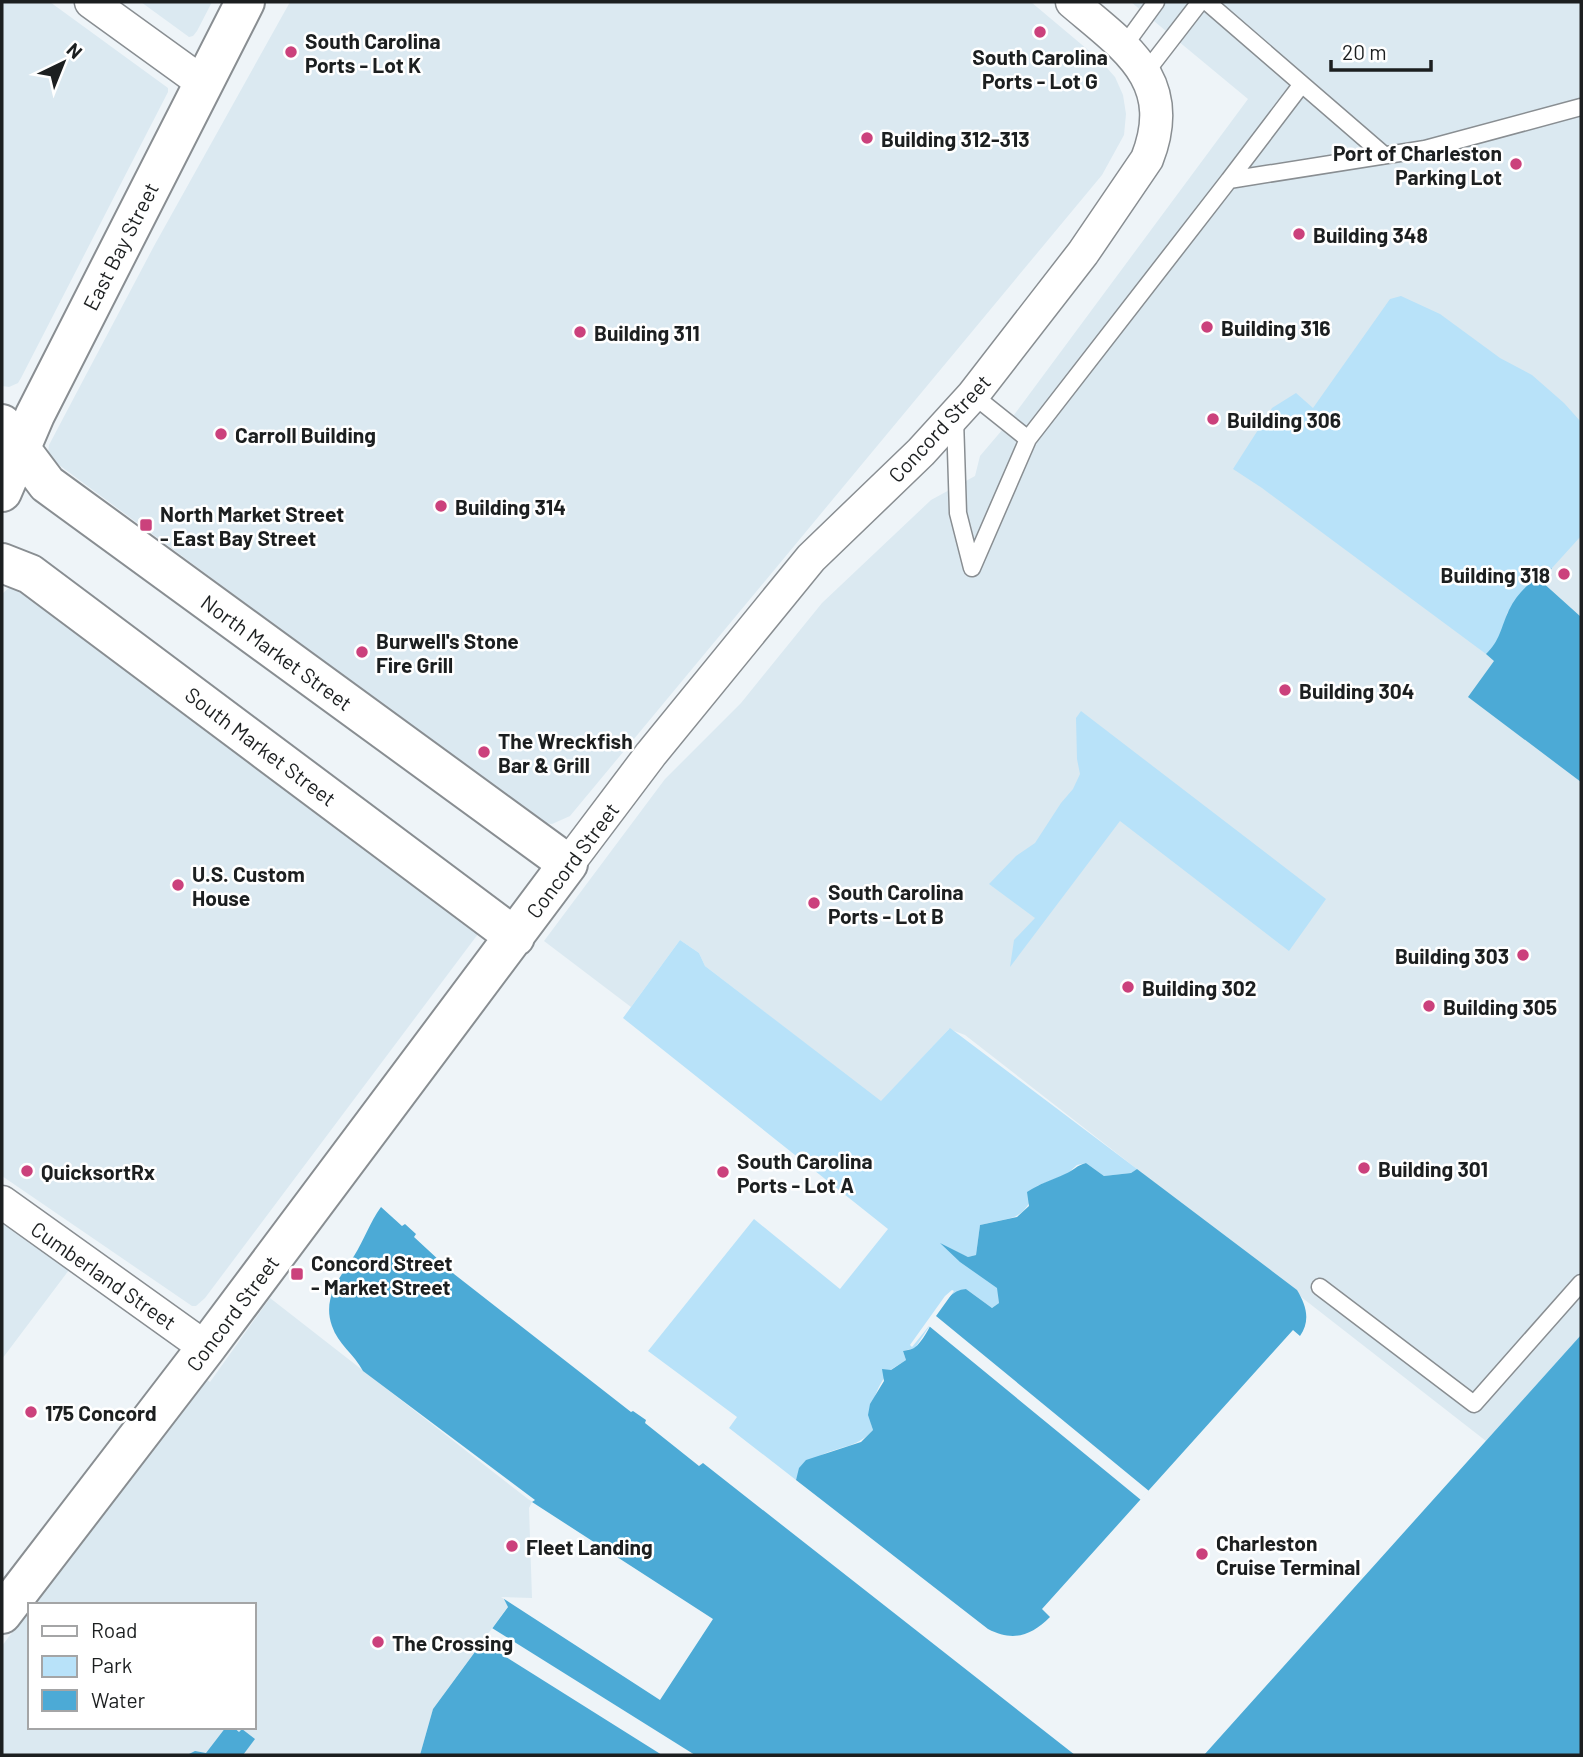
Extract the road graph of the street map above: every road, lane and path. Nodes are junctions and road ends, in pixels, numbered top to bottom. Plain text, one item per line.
1 (91, 2) edge
2 (244, 2) edge
3 (1072, 2) edge
4 (1156, 2) edge
5 (1200, 2) edge
6 (1207, 2) edge
7 (1124, 46) junction
8 (1146, 72) junction
9 (203, 83) junction
10 (1302, 84) junction
11 (1581, 107) edge
12 (1384, 155) junction
13 (1229, 180) junction
14 (964, 406) junction
15 (11, 436) edge
16 (1028, 439) junction
17 (2, 492) edge
18 (2, 563) edge
19 (568, 864) junction
20 (515, 937) junction
21 (2, 1202) edge
22 (1581, 1283) edge
23 (1320, 1287) dead end
24 (206, 1348) junction
25 (2, 1614) edge

1 - 9 street
2 - 9 street, East Bay Street
3 - 7 street
4 - 7 lane
5 - 8 lane
6 - 10 lane
7 - 8 street
8 - 14 street, Concord Street
9 - 15 street, East Bay Street
10 - 12 lane
10 - 13 lane
11 - 12 lane
12 - 13 lane
13 - 16 lane
14 - 16 lane
14 - 16 lane
14 - 19 street, Concord Street
15 - 17 street, East Bay Street
15 - 19 street, North Market Street
18 - 20 street, South Market Street
19 - 20 street, Concord Street
20 - 24 street, Concord Street
21 - 24 street, Cumberland Street
22 - 23 lane
24 - 25 street, Concord Street

